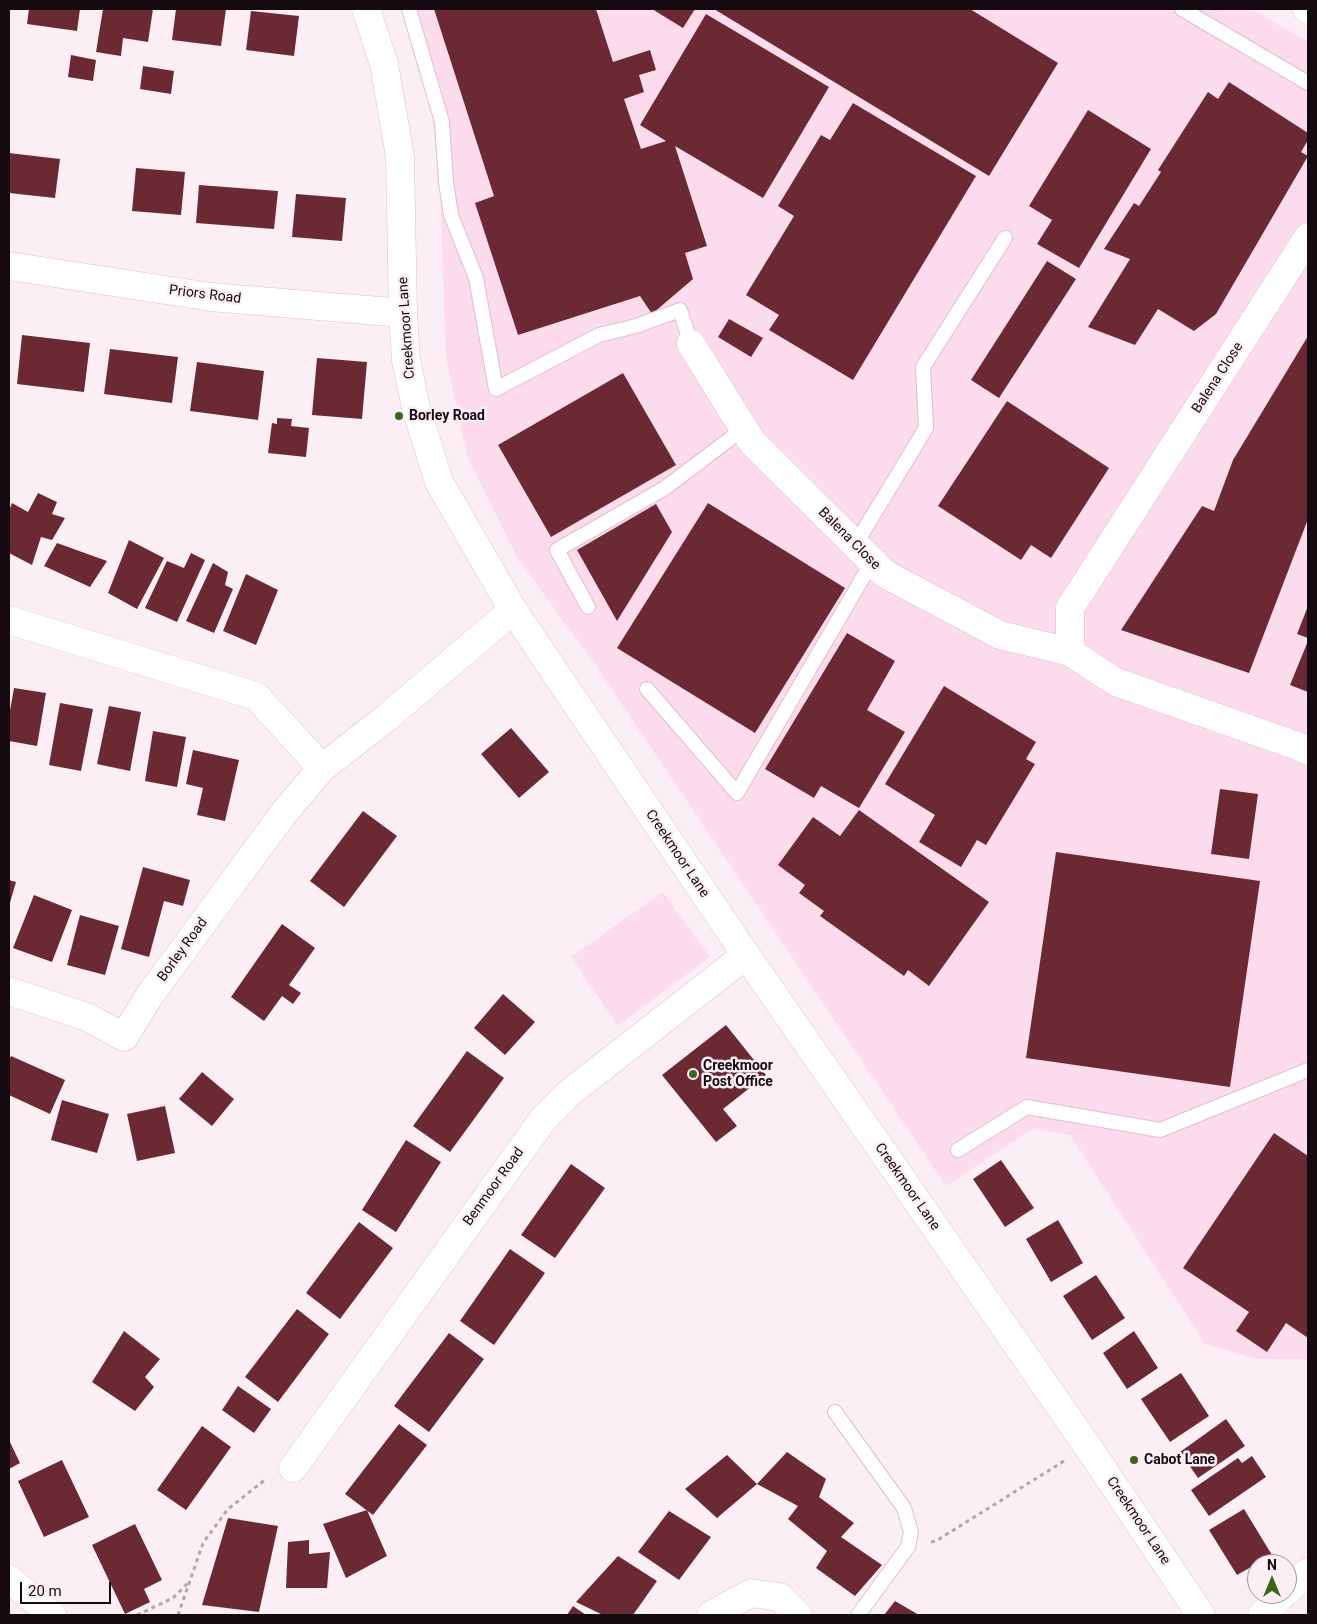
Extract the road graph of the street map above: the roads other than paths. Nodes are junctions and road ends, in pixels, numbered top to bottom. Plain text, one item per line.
1 (366, 9) edge
2 (410, 9) edge
3 (1182, 9) edge
4 (1308, 83) edge
5 (1004, 238) dead end
6 (1308, 238) edge
7 (9, 266) edge
8 (403, 313) junction
9 (691, 344) joint
10 (743, 429) junction
11 (863, 554) junction
12 (588, 607) dead end
13 (513, 610) junction
14 (9, 620) edge
15 (1070, 652) junction
16 (647, 689) dead end
17 (1308, 751) edge
18 (322, 768) junction
19 (746, 955) junction
20 (9, 991) edge
21 (1308, 1070) edge
22 (958, 1150) dead end
23 (835, 1412) dead end
24 (293, 1468) road end
25 (1308, 1572) edge
26 (9, 1579) edge
27 (1297, 1582) edge
28 (1308, 1597) edge
29 (1273, 1604) edge
30 (52, 1615) edge
31 (711, 1615) edge
32 (798, 1615) edge
33 (858, 1615) edge
34 (1201, 1615) edge
35 (1262, 1615) edge
36 (1287, 1615) edge

1 - 8 street, Creekmoor Lane
2 - 9 lane
3 - 4 lane
5 - 11 lane
6 - 15 street, Balena Close
7 - 8 street, Priors Road
8 - 13 street, Creekmoor Lane
9 - 10 street, Balena Close
10 - 11 street, Balena Close
10 - 12 lane
11 - 15 street, Balena Close
11 - 16 lane
13 - 18 street, Borley Road
13 - 19 street, Creekmoor Lane
14 - 18 street
15 - 17 street, Balena Close
18 - 20 street, Borley Road
19 - 24 street, Benmoor Road
19 - 34 street, Creekmoor Lane
21 - 22 lane
23 - 33 lane
25 - 27 street
26 - 30 street
28 - 36 street
29 - 35 street
31 - 32 street

